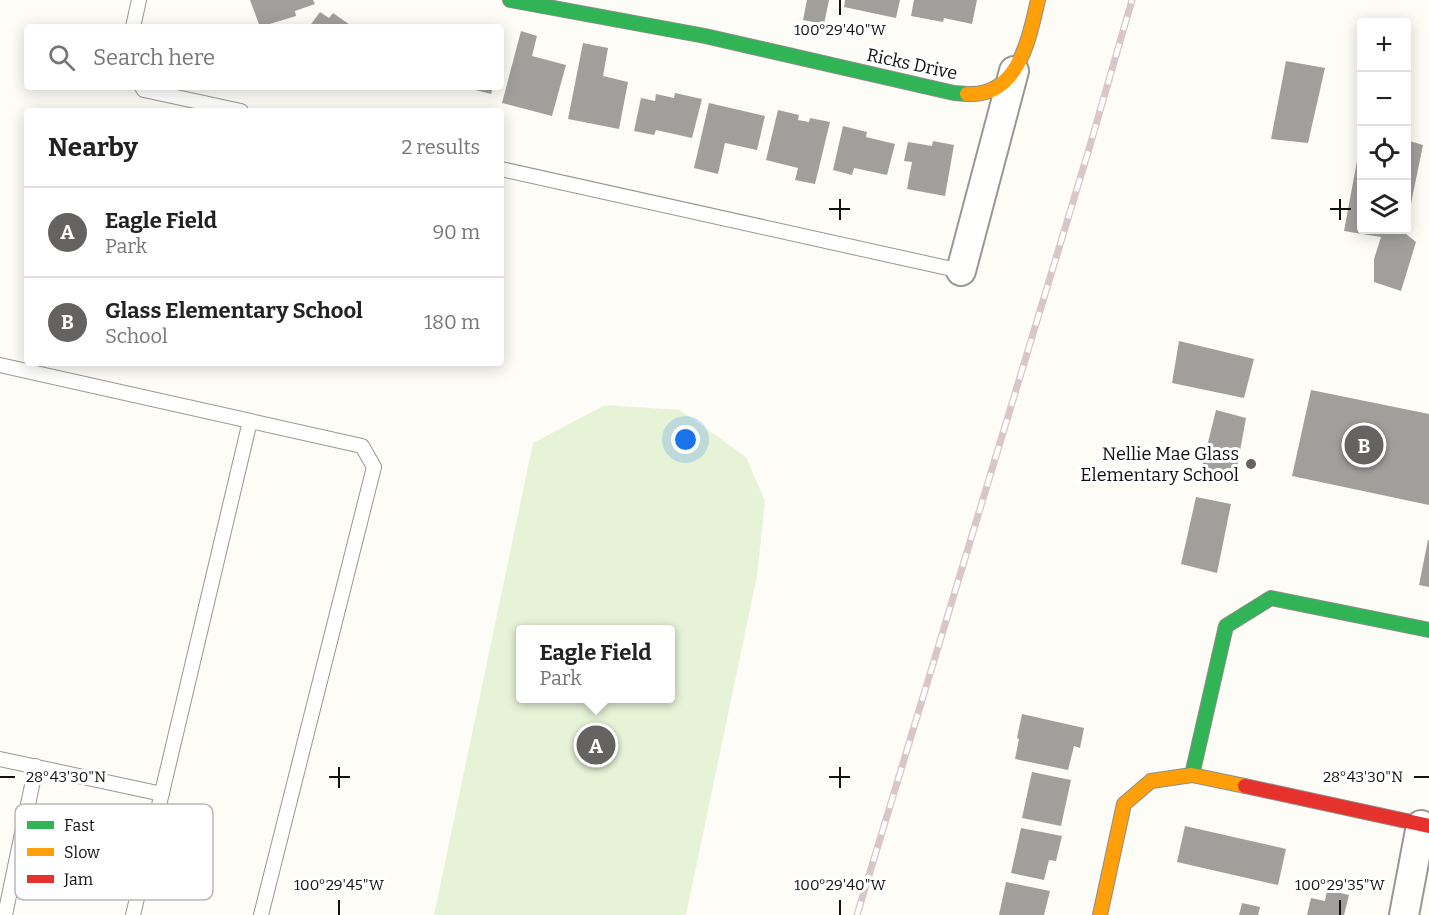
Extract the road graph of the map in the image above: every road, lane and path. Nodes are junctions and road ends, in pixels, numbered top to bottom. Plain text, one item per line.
1 (139, 0) edge
2 (510, 0) edge
3 (1038, 0) edge
4 (134, 24) edge
5 (1014, 71) junction
6 (144, 90) edge
7 (227, 108) edge
8 (504, 170) edge
9 (961, 271) joint
10 (0, 365) edge
11 (250, 421) junction
12 (1429, 630) edge
13 (0, 759) edge
14 (36, 766) junction
15 (1192, 775) junction
16 (162, 794) junction
17 (28, 804) edge
18 (160, 804) edge
19 (1425, 826) edge
20 (15, 867) edge
21 (137, 900) edge
22 (5, 915) edge
23 (133, 915) edge
24 (261, 915) edge
25 (1100, 915) edge
26 (1404, 915) edge

1 - 4 lane
2 - 5 street, Ricks Drive
3 - 5 street, Ricks Drive
5 - 9 street
6 - 7 lane
8 - 9 lane
10 - 11 lane
11 - 16 lane
11 - 24 lane
12 - 15 street
13 - 14 lane
14 - 16 lane
14 - 17 lane
15 - 19 street
15 - 25 street
16 - 18 lane
19 - 26 street
20 - 22 lane
21 - 23 lane

